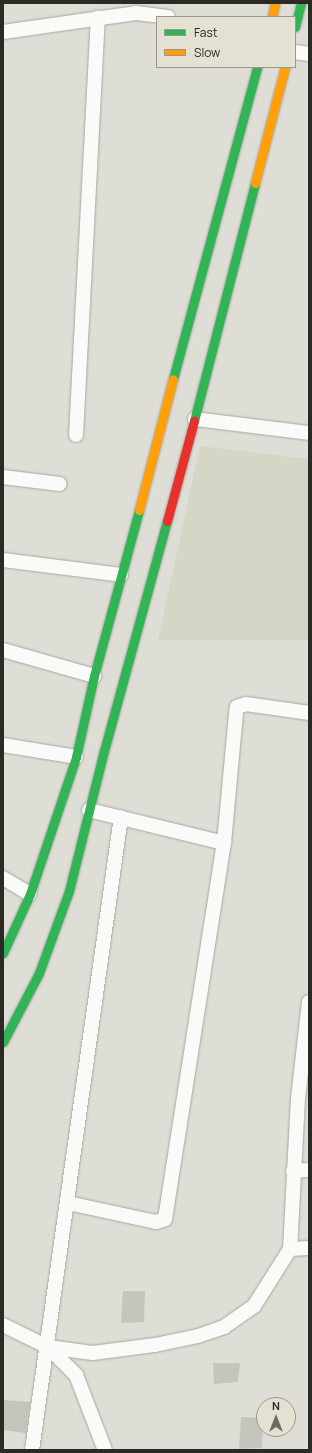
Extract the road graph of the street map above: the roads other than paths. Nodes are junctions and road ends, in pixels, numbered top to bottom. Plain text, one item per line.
1 (275, 3) edge
2 (301, 3) edge
3 (160, 16) edge
4 (272, 16) edge
5 (98, 18) junction
6 (296, 23) edge
7 (3, 32) edge
8 (296, 52) edge
9 (309, 54) edge
10 (257, 68) edge
11 (285, 68) edge
12 (195, 419) junction
13 (309, 433) edge
14 (76, 435) dead end
15 (3, 477) edge
16 (60, 484) dead end
17 (3, 560) edge
18 (121, 575) junction
19 (3, 650) edge
20 (94, 676) junction
21 (309, 714) edge
22 (3, 745) edge
23 (76, 757) junction
24 (89, 810) junction
25 (121, 817) junction
26 (224, 843) junction
27 (3, 878) edge
28 (30, 894) junction
29 (3, 953) edge
30 (309, 1002) edge
31 (308, 1017) edge
32 (3, 1042) edge
33 (304, 1098) edge
34 (309, 1170) edge
35 (293, 1171) junction
36 (68, 1203) junction
37 (309, 1248) edge
38 (290, 1249) junction
39 (3, 1325) edge
40 (48, 1347) junction
41 (32, 1450) edge
42 (105, 1450) edge

1 - 4 highway
2 - 6 highway
3 - 5 street
5 - 7 street
5 - 14 street
8 - 9 street
10 - 18 highway
11 - 12 highway
12 - 13 street
12 - 24 highway
15 - 16 street
17 - 18 street
18 - 20 highway
19 - 20 street
20 - 23 highway
21 - 26 street
22 - 23 street
23 - 28 highway
24 - 25 street
24 - 32 highway
25 - 26 street
25 - 36 street
26 - 36 street
27 - 28 street
28 - 29 highway
30 - 31 street
31 - 33 street
33 - 35 street
34 - 35 street
35 - 38 street
36 - 40 street
37 - 38 street
38 - 40 street
39 - 40 street
40 - 41 street
40 - 42 street

